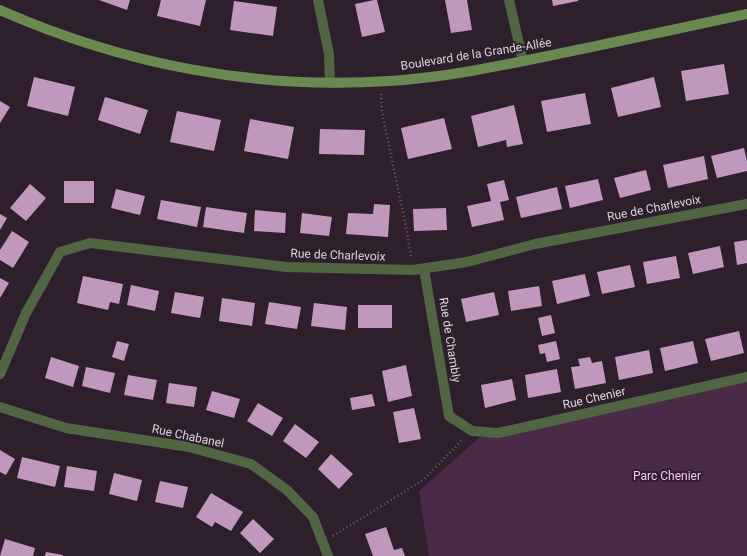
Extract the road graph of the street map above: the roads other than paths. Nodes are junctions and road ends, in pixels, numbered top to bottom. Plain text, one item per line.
1 (318, 0) edge
2 (509, 0) edge
3 (0, 10) edge
4 (747, 14) edge
5 (523, 61) junction
6 (330, 83) junction
7 (747, 204) edge
8 (424, 269) junction
9 (0, 374) edge
10 (747, 377) edge
11 (0, 407) edge
12 (449, 416) joint
13 (328, 556) edge

1 - 6 street
2 - 5 street
3 - 6 street, Boulevard de la Grande-Allée
4 - 5 street, Boulevard de la Grande-Allée
5 - 6 street, Boulevard de la Grande-Allée
7 - 8 street, Rue de Charlevoix
8 - 9 street, Rue de Charlevoix
8 - 12 street, Rue de Chambly
10 - 12 street, Rue Chenier
11 - 13 street, Rue Chabanel

